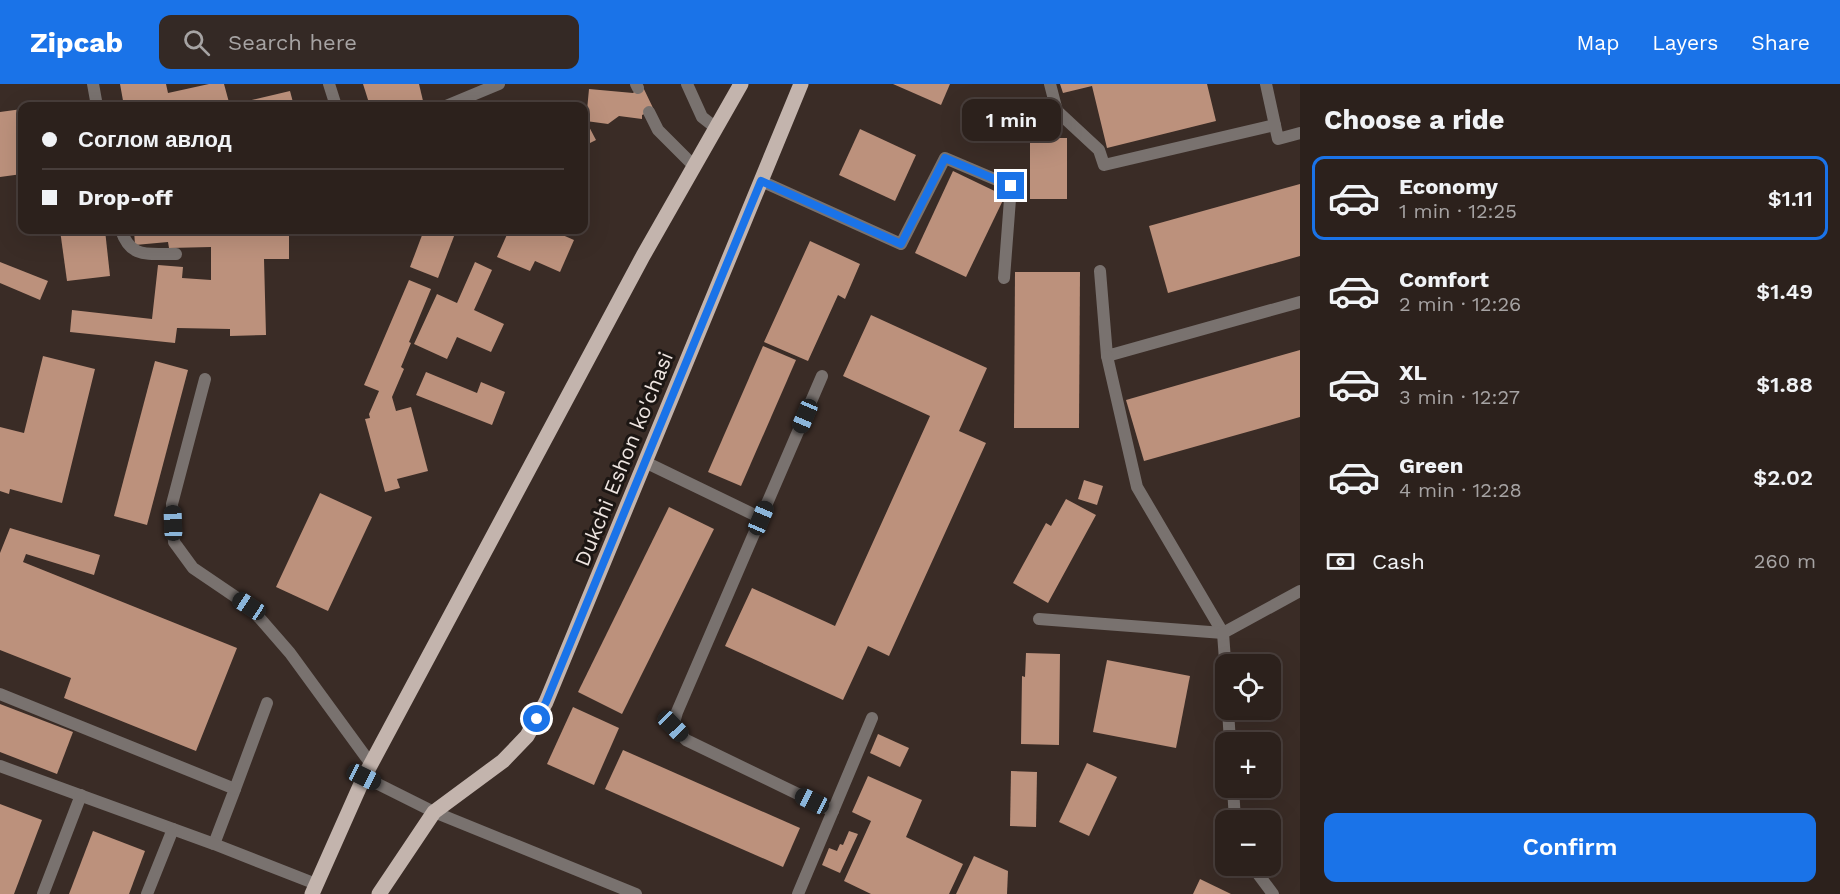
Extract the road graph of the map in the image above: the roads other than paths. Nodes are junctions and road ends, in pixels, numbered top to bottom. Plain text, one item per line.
1 (93, 84) edge
2 (330, 84) edge
3 (499, 84) edge
4 (687, 84) edge
5 (741, 84) edge
6 (801, 84) edge
7 (1050, 84) edge
8 (1266, 84) edge
9 (476, 89) edge
10 (96, 102) edge
11 (335, 102) edge
12 (453, 102) edge
13 (649, 112) dead end
14 (1275, 125) junction
15 (716, 128) junction
16 (1300, 133) edge
17 (694, 166) junction
18 (761, 181) junction
19 (123, 234) edge
20 (176, 254) dead end
21 (1100, 271) dead end
22 (1004, 278) dead end
23 (1300, 302) edge
24 (1107, 356) junction
25 (822, 376) dead end
26 (205, 379) dead end
27 (645, 462) junction
28 (761, 518) junction
29 (1300, 591) edge
30 (1039, 619) dead end
31 (1223, 633) junction
32 (1225, 654) edge
33 (0, 694) edge
34 (267, 703) dead end
35 (872, 718) dead end
36 (0, 766) edge
37 (367, 771) junction
38 (235, 789) junction
39 (81, 795) junction
40 (833, 811) junction
41 (434, 812) junction
42 (173, 829) junction
43 (214, 844) junction
44 (1260, 876) edge
45 (314, 889) edge
46 (44, 894) edge
47 (147, 894) edge
48 (379, 894) edge
49 (636, 894) edge
50 (798, 894) edge
51 (1274, 894) edge

1 - 10 street
2 - 11 street
3 - 9 street
4 - 15 street
5 - 15 main road
6 - 18 main road, Dukchi Eshon ko'chasi
7 - 14 street
8 - 14 street
9 - 12 street
13 - 17 street
14 - 16 street
15 - 17 main road
17 - 37 main road
18 - 22 street
18 - 27 main road, Dukchi Eshon ko'chasi
19 - 20 street
21 - 24 street
23 - 24 street
24 - 31 street
25 - 28 street
26 - 37 street
27 - 28 street
27 - 41 main road, Dukchi Eshon ko'chasi
28 - 40 street
29 - 31 street
30 - 31 street
31 - 32 street
33 - 38 street
34 - 38 street
35 - 40 street
36 - 39 street
37 - 41 street
37 - 45 main road
38 - 43 street
39 - 42 street
39 - 46 street
40 - 50 street
41 - 48 main road, Dukchi Eshon ko'chasi
41 - 49 street
42 - 43 street
42 - 47 street
43 - 45 street
44 - 51 street

